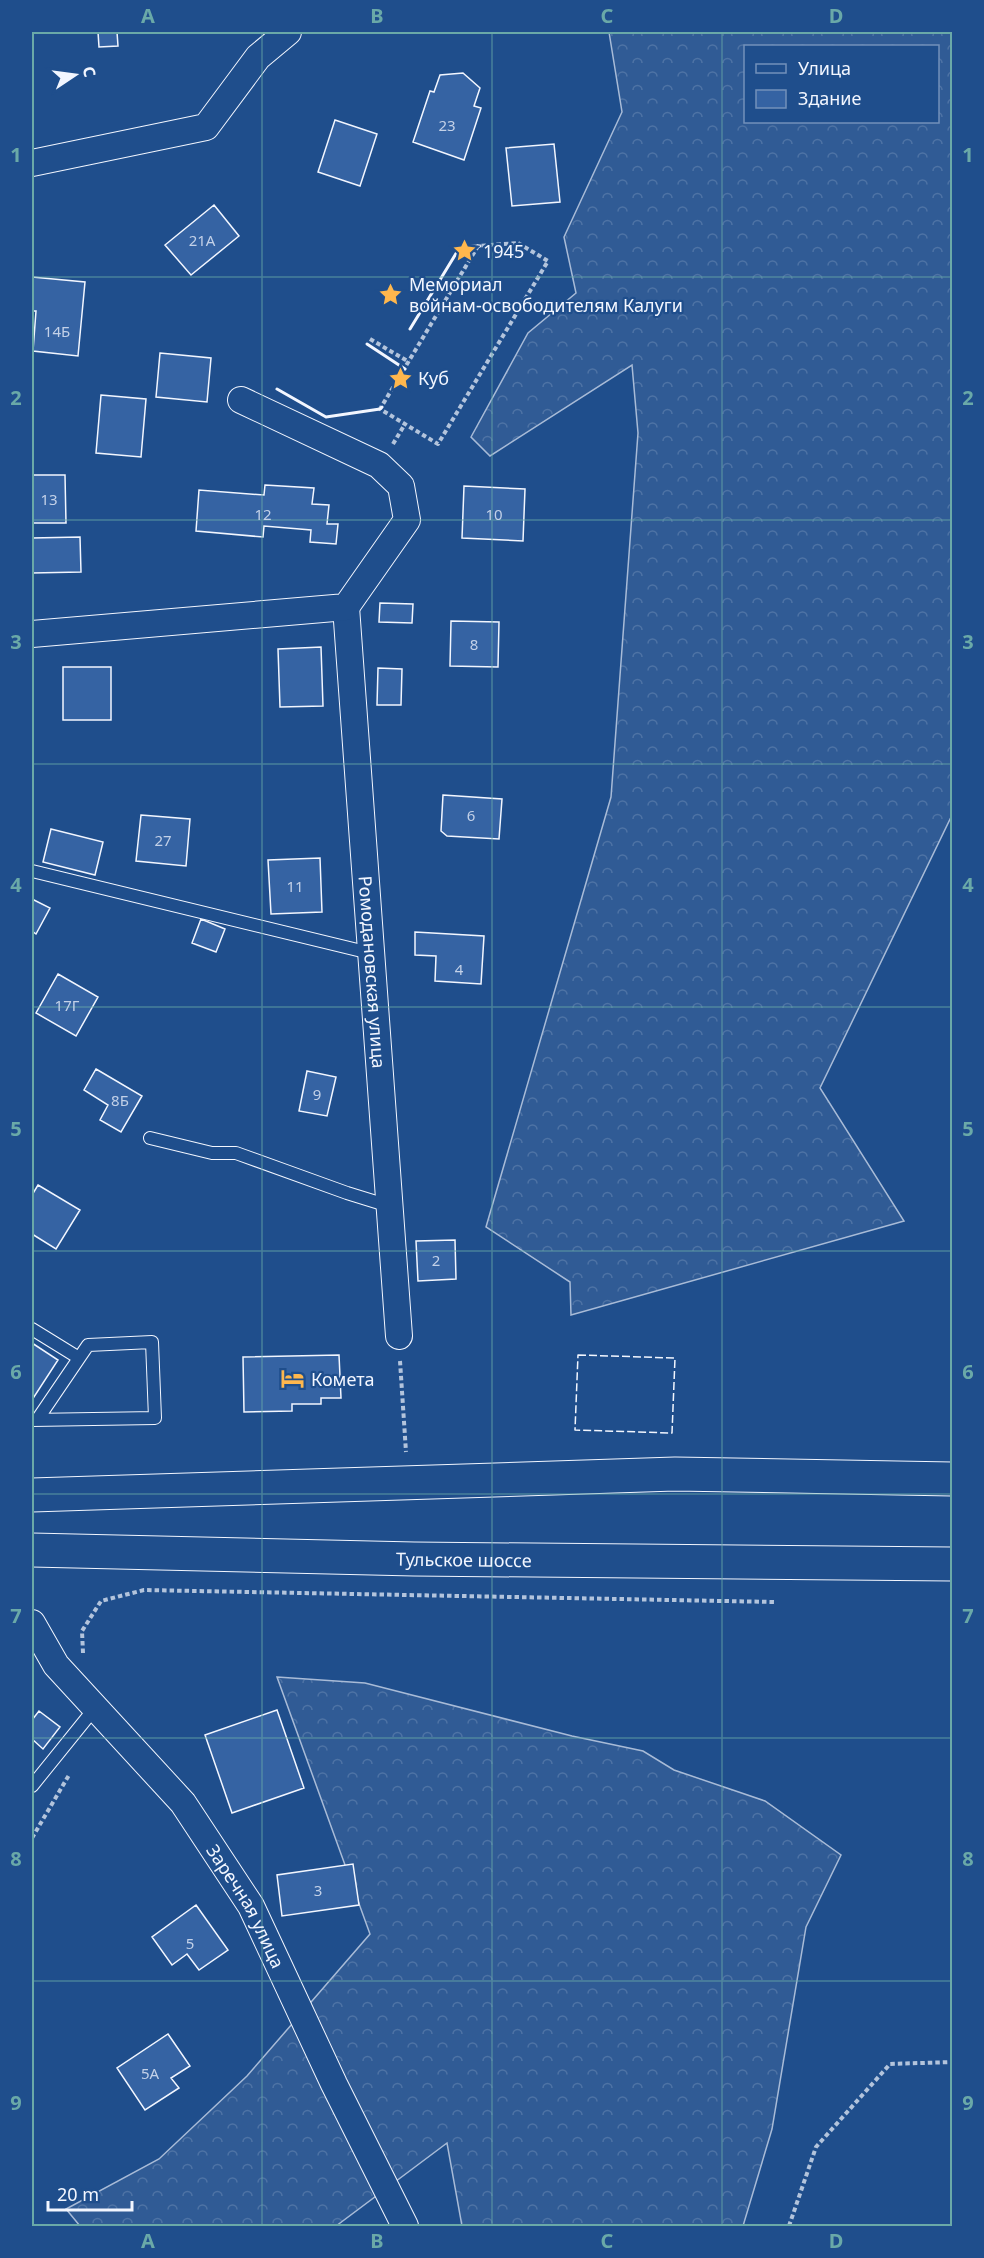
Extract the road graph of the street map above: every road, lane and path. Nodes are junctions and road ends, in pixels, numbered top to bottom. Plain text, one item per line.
1 (288, 32) edge
2 (32, 163) edge
3 (370, 339) dead end
4 (409, 362) junction
5 (241, 400) dead end
6 (346, 607) junction
7 (32, 634) edge
8 (32, 871) edge
9 (370, 953) junction
10 (150, 1138) dead end
11 (389, 1206) junction
12 (32, 1329) edge
13 (399, 1336) joint
14 (79, 1358) junction
15 (34, 1420) edge
16 (406, 1456) dead end
17 (952, 1479) edge
18 (32, 1495) edge
19 (32, 1550) edge
20 (952, 1564) edge
21 (776, 1602) dead end
22 (32, 1623) edge
23 (84, 1659) dead end
24 (95, 1708) junction
25 (74, 1767) dead end
26 (32, 1786) edge
27 (32, 1838) edge
28 (952, 2062) edge
29 (405, 2226) edge
30 (789, 2226) edge

1 - 2 street
3 - 4 path
4 - 4 path
5 - 6 street
6 - 7 street
6 - 9 street, Ромодановская улица
8 - 9 lane
9 - 11 street, Ромодановская улица
10 - 11 lane
11 - 13 street, Ромодановская улица
12 - 14 lane
13 - 16 path
14 - 15 lane
14 - 15 lane
17 - 18 main road
19 - 20 main road, Тульское шоссе
21 - 23 path
22 - 24 street, Заречная улица
24 - 26 lane
24 - 29 street, Заречная улица
25 - 27 path
28 - 30 path

